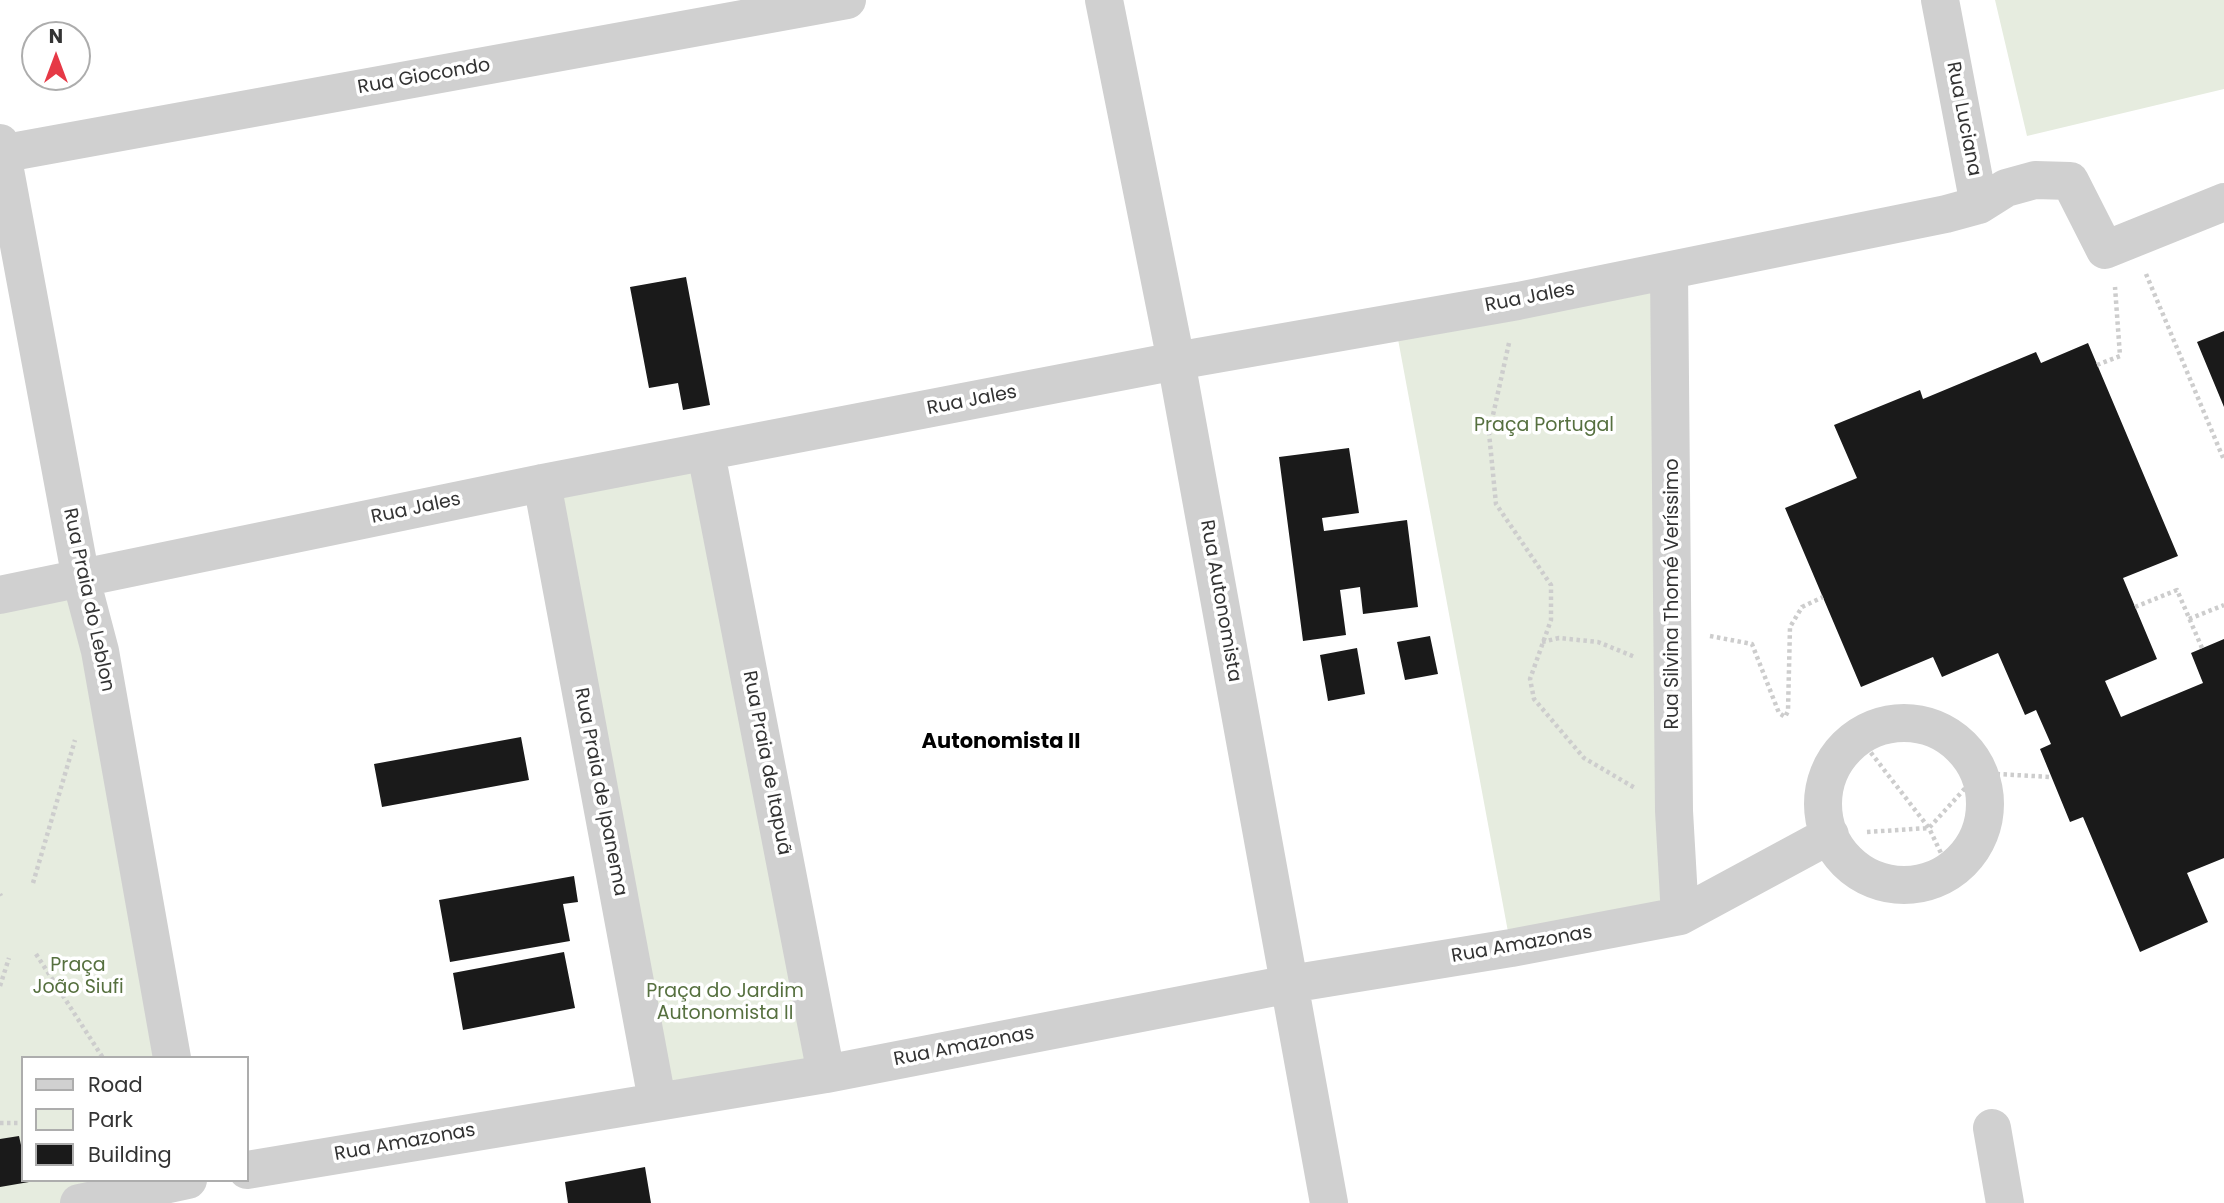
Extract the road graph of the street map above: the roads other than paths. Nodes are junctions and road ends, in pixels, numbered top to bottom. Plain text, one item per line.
1 (847, 0) edge
2 (1104, 0) edge
3 (1940, 0) edge
4 (1, 150) edge
5 (2224, 202) edge
6 (1963, 209) junction
7 (1669, 271) junction
8 (1176, 361) junction
9 (706, 453) junction
10 (542, 483) junction
11 (81, 579) junction
12 (0, 595) edge
13 (1829, 835) junction
14 (1680, 916) junction
15 (1290, 984) junction
16 (172, 1056) edge
17 (825, 1074) junction
18 (657, 1100) junction
19 (1992, 1128) dead end
20 (248, 1170) edge
21 (179, 1182) edge
22 (79, 1203) edge
23 (1329, 1203) edge
24 (2005, 1203) edge

1 - 4 street, Rua Giocondo
2 - 8 street, Rua Autonomista
3 - 6 street, Rua Luciana
4 - 11 street, Rua Praia do Leblon
5 - 6 street, Rua Jales
6 - 7 street, Rua Jales
7 - 8 street, Rua Jales
7 - 14 street, Rua Silvina Thomé Veríssimo
8 - 9 street, Rua Jales
8 - 15 street, Rua Autonomista
9 - 10 street, Rua Jales
9 - 17 street, Rua Praia de Itapuã
10 - 11 street, Rua Jales
10 - 18 street, Rua Praia de Ipanema
11 - 12 street, Rua Jales
11 - 16 street, Rua Praia do Leblon
13 - 13 street
13 - 14 street, Rua Amazonas
14 - 15 street, Rua Amazonas
15 - 17 street, Rua Amazonas
15 - 23 street, Rua Autonomista
17 - 18 street, Rua Amazonas
18 - 20 street, Rua Amazonas
19 - 24 street
21 - 22 street

